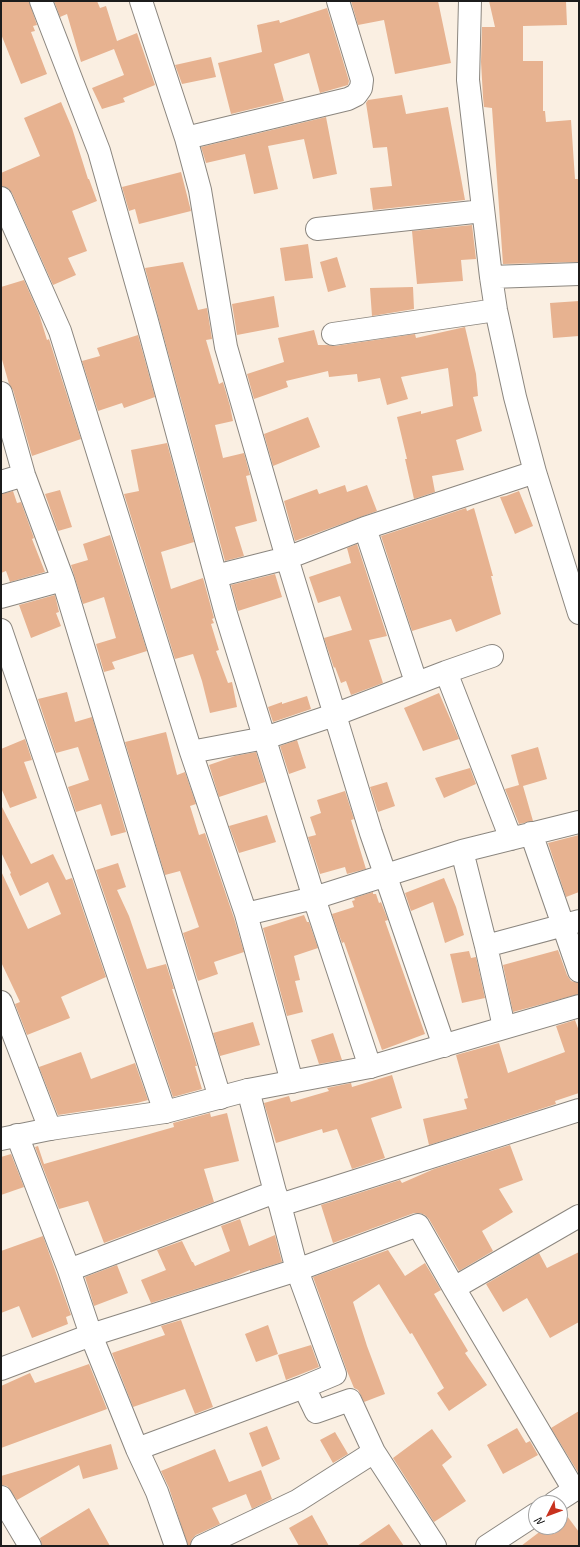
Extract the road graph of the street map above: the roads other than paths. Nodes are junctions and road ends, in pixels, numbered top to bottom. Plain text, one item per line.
1 (40, 1) edge
2 (141, 1) edge
3 (338, 1) edge
4 (470, 1) edge
5 (186, 138) junction
6 (1, 198) edge
7 (483, 211) junction
8 (317, 229) dead end
9 (579, 274) edge
10 (491, 277) junction
11 (496, 310) junction
12 (333, 334) dead end
13 (1, 393) edge
14 (535, 472) junction
15 (24, 475) junction
16 (1, 482) edge
17 (365, 528) junction
18 (287, 558) junction
19 (216, 576) junction
20 (63, 580) junction
21 (574, 580) edge
22 (1, 597) edge
23 (579, 613) edge
24 (1, 630) edge
25 (492, 656) dead end
26 (446, 672) junction
27 (416, 682) junction
28 (334, 715) junction
29 (265, 738) junction
30 (191, 752) junction
31 (579, 822) edge
32 (521, 836) junction
33 (462, 851) junction
34 (385, 876) junction
35 (314, 898) junction
36 (246, 914) junction
37 (571, 923) edge
38 (486, 946) junction
39 (579, 971) edge
40 (1, 1002) edge
41 (579, 1006) edge
42 (504, 1027) junction
43 (444, 1046) junction
44 (370, 1067) junction
45 (292, 1082) junction
46 (248, 1090) junction
47 (220, 1098) junction
48 (579, 1110) edge
49 (165, 1112) junction
50 (50, 1129) junction
51 (9, 1137) edge
52 (278, 1198) junction
53 (579, 1216) edge
54 (68, 1270) junction
55 (297, 1270) junction
56 (454, 1288) junction
57 (91, 1335) junction
58 (1, 1369) edge
59 (304, 1387) junction
60 (137, 1449) junction
61 (374, 1452) junction
62 (577, 1491) edge
63 (568, 1496) edge
64 (1, 1497) edge
65 (528, 1519) edge
66 (30, 1546) edge
67 (176, 1546) edge
68 (202, 1546) edge
69 (435, 1546) edge
70 (487, 1546) edge

1 - 19 street
2 - 5 street
3 - 5 street
4 - 7 street
5 - 18 street
6 - 30 street
7 - 8 street
7 - 10 street
9 - 10 street
10 - 11 street
11 - 12 street
11 - 14 street
13 - 15 street
14 - 17 street
14 - 21 street
15 - 16 street
15 - 20 street
17 - 18 street
17 - 27 street
18 - 19 street
18 - 28 street
19 - 29 street
20 - 22 street
20 - 47 street
21 - 23 street
24 - 49 street
25 - 26 street
26 - 27 street
26 - 32 street
27 - 28 street
28 - 29 street
28 - 34 street
29 - 30 street
29 - 35 street
30 - 36 street
31 - 32 street
32 - 33 street
32 - 37 street
33 - 34 street
33 - 38 street
34 - 35 street
34 - 43 street
35 - 36 street
35 - 44 street
36 - 45 street
37 - 38 street
37 - 39 street
38 - 42 street
40 - 50 street
41 - 42 street
42 - 43 street
43 - 44 street
44 - 45 street
45 - 46 street
46 - 47 street
46 - 52 street
47 - 49 street
48 - 52 street
49 - 50 street
50 - 51 street
51 - 54 street
52 - 54 street
52 - 55 street
53 - 56 street
54 - 57 street
55 - 56 street
55 - 57 street
55 - 59 street
56 - 62 street
57 - 58 street
57 - 60 street
59 - 60 street
59 - 61 street
60 - 67 street
61 - 68 street
61 - 69 street
62 - 63 street
64 - 66 street
65 - 70 street

